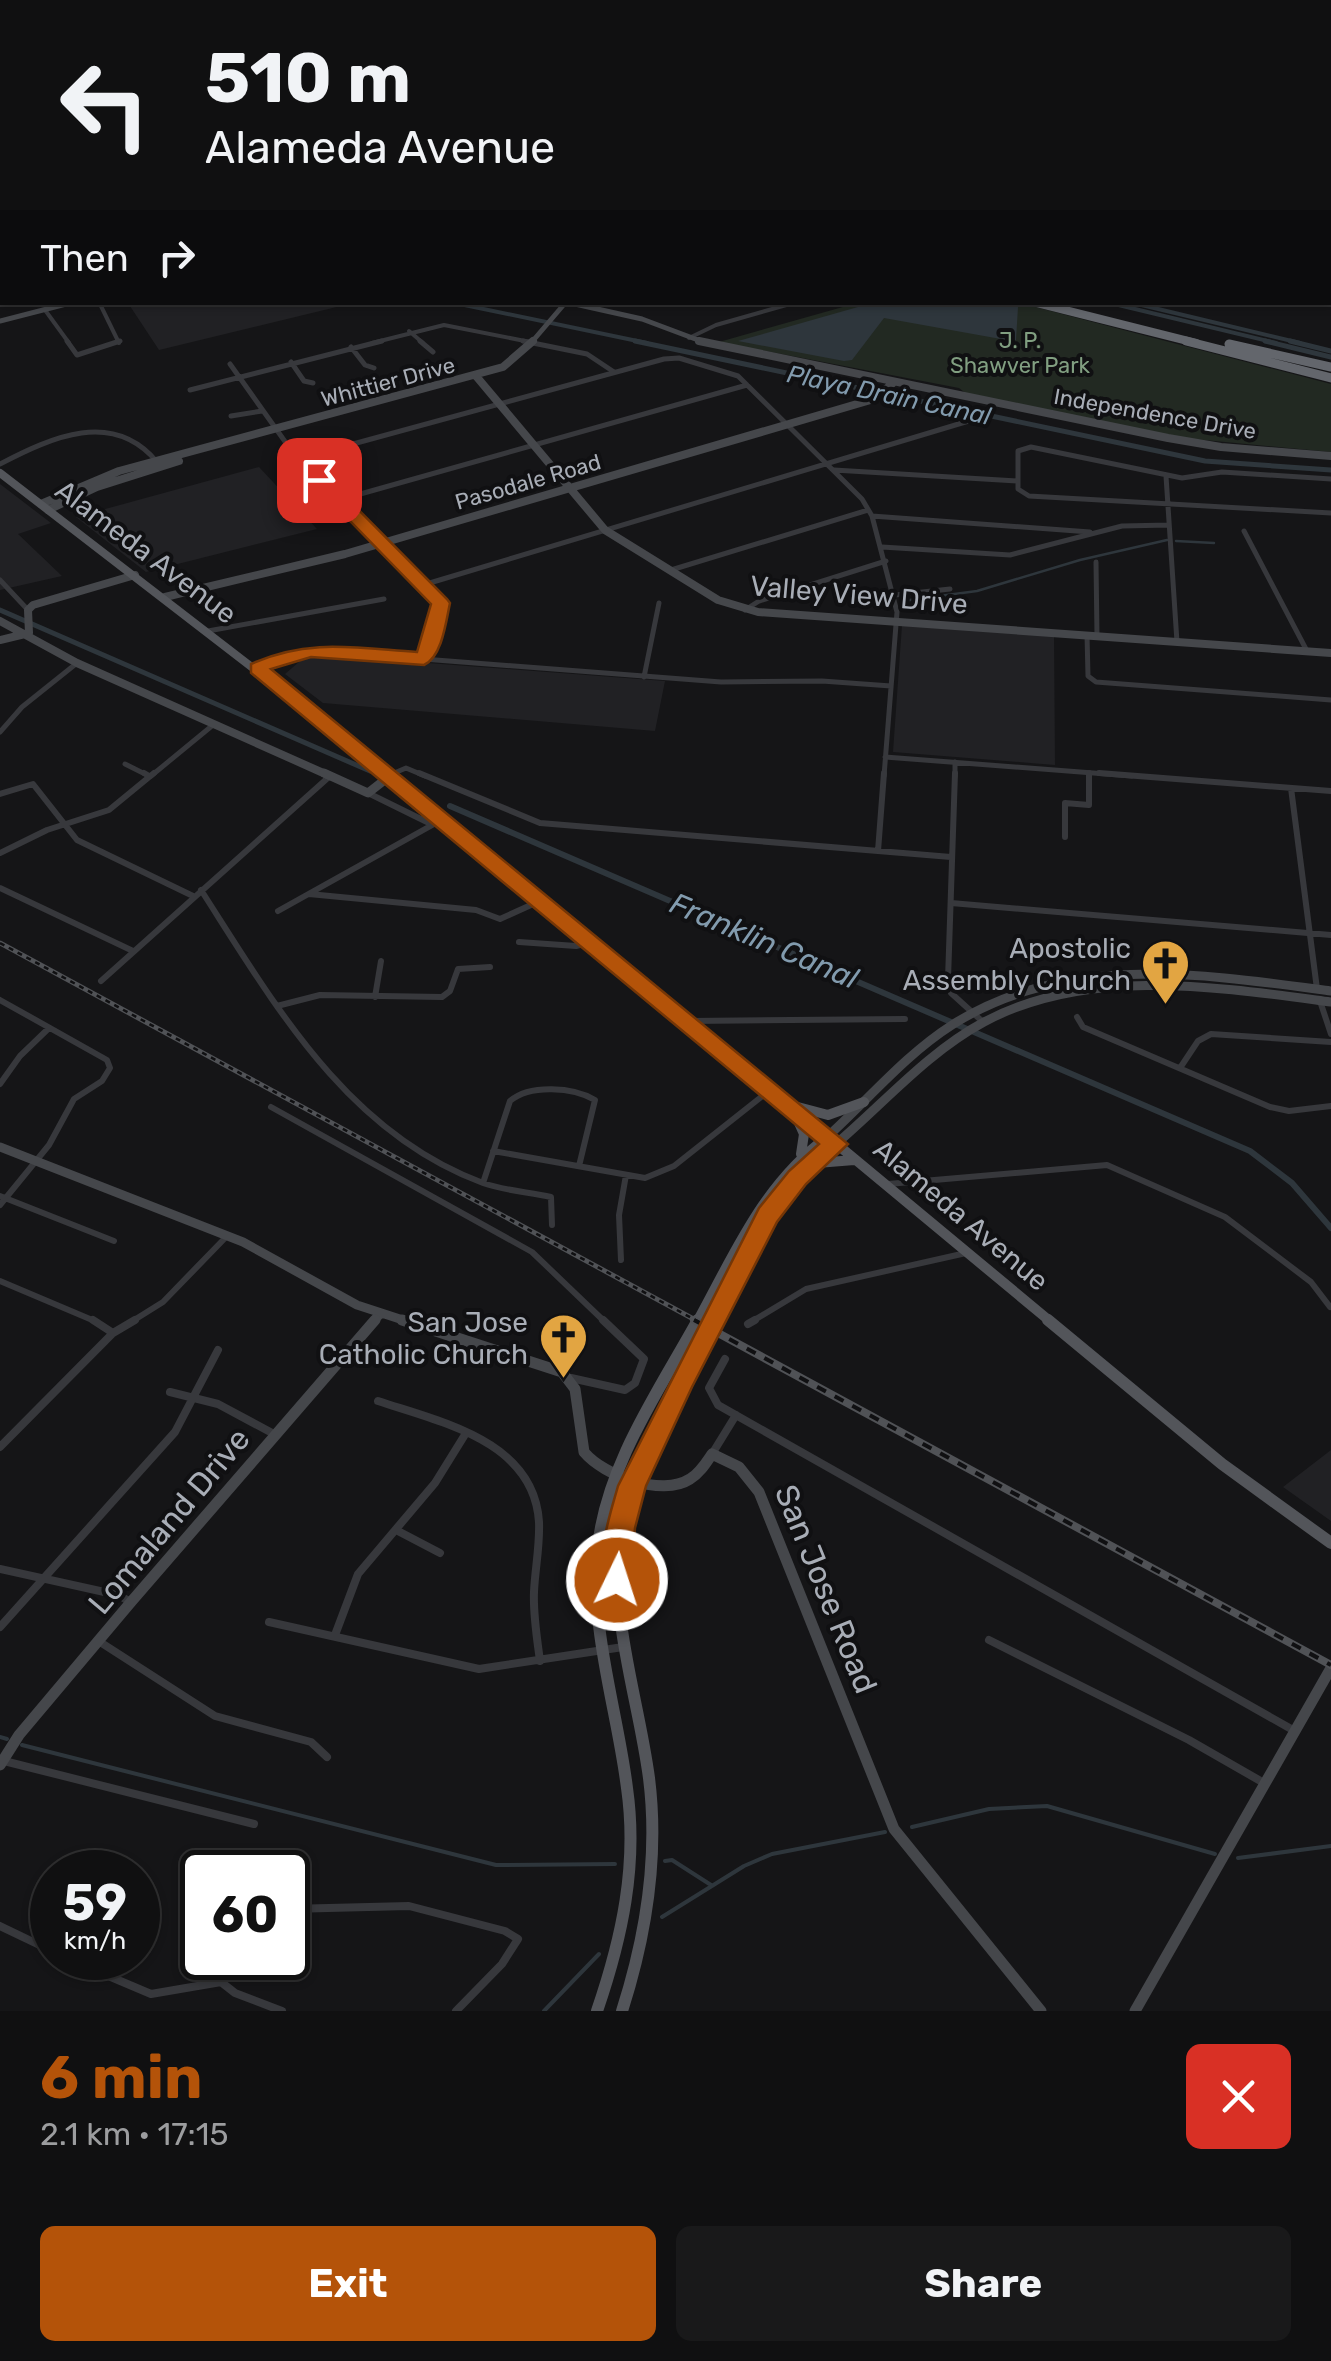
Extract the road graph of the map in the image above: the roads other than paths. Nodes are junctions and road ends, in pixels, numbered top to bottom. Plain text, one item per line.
1 (63, 305) edge
2 (102, 305) edge
3 (563, 305) edge
4 (579, 305) edge
5 (786, 305) edge
6 (1045, 305) edge
7 (1074, 305) edge
8 (45, 310) junction
9 (0, 321) edge
10 (410, 332) junction
11 (688, 338) junction
12 (533, 342) junction
13 (350, 346) junction
14 (433, 352) dead end
15 (290, 362) junction
16 (230, 364) dead end
17 (374, 368) dead end
18 (1331, 368) edge
19 (614, 372) junction
20 (238, 376) junction
21 (476, 376) junction
22 (1331, 380) edge
23 (894, 383) junction
24 (313, 384) dead end
25 (748, 385) junction
26 (190, 390) dead end
27 (499, 404) junction
28 (262, 411) junction
29 (231, 416) dead end
30 (972, 420) dead end
31 (788, 424) junction
32 (276, 430) junction
33 (534, 445) junction
34 (1331, 456) edge
35 (298, 459) junction
36 (0, 464) edge
37 (158, 464) junction
38 (826, 464) junction
39 (832, 470) junction
40 (0, 473) edge
41 (1166, 476) junction
42 (1331, 480) edge
43 (1017, 481) junction
44 (570, 488) junction
45 (339, 500) junction
46 (1167, 505) junction
47 (44, 507) junction
48 (870, 513) junction
49 (1331, 514) edge
50 (1169, 525) junction
51 (605, 530) junction
52 (1244, 530) dead end
53 (1097, 532) junction
54 (381, 543) junction
55 (882, 547) junction
56 (886, 561) junction
57 (1096, 562) dead end
58 (670, 570) junction
59 (134, 575) junction
60 (0, 580) edge
61 (423, 585) junction
62 (950, 589) dead end
63 (894, 596) junction
64 (165, 598) junction
65 (384, 599) dead end
66 (659, 604) dead end
67 (28, 610) junction
68 (744, 610) junction
69 (0, 621) edge
70 (897, 622) junction
71 (208, 631) junction
72 (22, 634) junction
73 (1092, 636) junction
74 (0, 640) edge
75 (1177, 642) junction
76 (1307, 651) junction
77 (1331, 653) edge
78 (424, 659) junction
79 (77, 663) junction
80 (258, 668) junction
81 (644, 677) junction
82 (891, 686) junction
83 (1331, 700) edge
84 (214, 724) junction
85 (0, 732) edge
86 (885, 757) junction
87 (955, 762) junction
88 (124, 764) dead end
89 (1089, 772) junction
90 (391, 775) junction
91 (149, 776) junction
92 (330, 776) junction
93 (1291, 788) junction
94 (1331, 792) edge
95 (0, 794) edge
96 (368, 794) junction
97 (444, 818) junction
98 (64, 824) junction
99 (431, 824) junction
100 (1065, 838) dead end
101 (878, 851) junction
102 (0, 853) edge
103 (951, 857) junction
104 (0, 888) edge
105 (201, 890) junction
106 (309, 894) junction
107 (193, 896) junction
108 (542, 900) junction
109 (951, 903) junction
110 (278, 911) dead end
111 (1310, 934) junction
112 (1331, 935) edge
113 (519, 942) dead end
114 (592, 942) junction
115 (133, 952) junction
116 (380, 961) dead end
117 (490, 968) dead end
118 (101, 981) dead end
119 (1317, 989) junction
120 (1331, 991) edge
121 (374, 997) junction
122 (0, 1000) edge
123 (1326, 1002) edge
124 (277, 1006) junction
125 (972, 1014) junction
126 (1076, 1017) dead end
127 (905, 1018) dead end
128 (688, 1021) junction
129 (979, 1024) junction
130 (48, 1028) junction
131 (1331, 1034) edge
132 (1331, 1042) edge
133 (1180, 1068) junction
134 (0, 1084) edge
135 (770, 1090) junction
136 (864, 1102) junction
137 (789, 1105) junction
138 (1331, 1106) edge
139 (271, 1107) dead end
140 (832, 1140) junction
141 (0, 1148) edge
142 (493, 1151) junction
143 (800, 1156) junction
144 (858, 1161) junction
145 (36, 1162) junction
146 (811, 1165) junction
147 (580, 1166) junction
148 (626, 1175) junction
149 (484, 1182) junction
150 (885, 1185) junction
151 (2, 1200) edge
152 (552, 1225) dead end
153 (228, 1236) junction
154 (114, 1241) dead end
155 (967, 1253) junction
156 (622, 1260) dead end
157 (0, 1280) edge
158 (719, 1294) junction
159 (1330, 1306) edge
160 (381, 1313) junction
161 (748, 1324) dead end
162 (113, 1333) junction
163 (218, 1350) dead end
164 (690, 1350) junction
165 (725, 1359) dead end
166 (571, 1378) junction
167 (170, 1392) dead end
168 (195, 1397) junction
169 (378, 1401) dead end
170 (736, 1414) junction
171 (466, 1433) junction
172 (276, 1434) junction
173 (0, 1448) edge
174 (712, 1454) junction
175 (617, 1474) junction
176 (634, 1479) junction
177 (396, 1530) junction
178 (1331, 1543) edge
179 (440, 1553) dead end
180 (0, 1569) edge
181 (44, 1579) junction
182 (130, 1602) junction
183 (269, 1622) dead end
184 (0, 1626) edge
185 (335, 1635) junction
186 (989, 1640) dead end
187 (100, 1642) junction
188 (623, 1646) junction
189 (603, 1651) junction
190 (540, 1661) junction
191 (1331, 1668) edge
192 (1294, 1731) junction
193 (327, 1757) dead end
194 (2, 1763) edge
195 (1265, 1783) junction
196 (254, 1824) dead end
197 (631, 1837) junction
198 (653, 1837) junction
199 (310, 1908) edge
200 (0, 1926) edge
201 (30, 1940) edge
202 (118, 1980) edge
203 (221, 1982) joint
204 (282, 2011) edge
205 (456, 2011) edge
206 (597, 2011) edge
207 (622, 2011) edge
208 (1040, 2011) edge
209 (1135, 2011) edge

1 - 8 street
2 - 8 street
3 - 12 street, Whittier Drive
4 - 11 street, Independence Drive
5 - 11 street
6 - 22 highway
7 - 18 highway
8 - 9 street
10 - 12 street
10 - 13 street
10 - 14 street
11 - 23 street, Independence Drive
12 - 19 street
12 - 21 street, Whittier Drive
13 - 15 street
13 - 17 street
15 - 20 street
15 - 24 street
16 - 20 street
19 - 25 street
19 - 27 street
20 - 26 street
20 - 28 street
21 - 27 street, Valley View Drive
21 - 32 street, Whittier Drive
23 - 31 street, Pasodale Road
23 - 34 street, Independence Drive
25 - 31 street
25 - 33 street
27 - 33 street, Valley View Drive
27 - 35 street
28 - 29 street
28 - 32 street
30 - 38 street
31 - 38 street
31 - 44 street, Pasodale Road
32 - 35 street
32 - 37 street, Whittier Drive
33 - 44 street, Valley View Drive
33 - 45 street
35 - 45 street
36 - 37 street
37 - 47 street, Whittier Drive
38 - 39 street
38 - 51 street
39 - 43 street
39 - 48 street
40 - 47 main road, Alameda Avenue
41 - 42 street
41 - 43 street
41 - 46 street
43 - 46 street
44 - 51 street, Valley View Drive
44 - 54 street, Pasodale Road
45 - 54 street
46 - 49 street
46 - 50 street
47 - 59 main road, Alameda Avenue
48 - 53 street
48 - 55 street
48 - 58 street
50 - 53 street
50 - 75 street
51 - 58 street, Valley View Drive
51 - 61 street
52 - 76 street
53 - 55 street
54 - 61 street
54 - 64 street, Pasodale Road
55 - 56 street
56 - 63 street
56 - 68 street
57 - 73 street
58 - 68 street, Valley View Drive
59 - 64 main road, Alameda Avenue
59 - 67 street
60 - 67 street
61 - 78 street
62 - 63 street
63 - 70 street
64 - 71 main road, Alameda Avenue
65 - 71 street
66 - 81 street
67 - 72 street
68 - 70 street, Valley View Drive
69 - 72 street
70 - 73 street, Valley View Drive
70 - 82 street
71 - 80 main road, Alameda Avenue
72 - 74 street
72 - 79 street
73 - 75 street, Valley View Drive
73 - 83 street
75 - 76 street, Valley View Drive
76 - 77 street, Valley View Drive
78 - 80 street
78 - 81 street
79 - 84 street
79 - 85 street
80 - 90 main road, Alameda Avenue
81 - 82 street
82 - 86 street
84 - 91 street
84 - 92 street
86 - 87 street
86 - 101 street
87 - 89 street
87 - 103 street
88 - 91 street
89 - 93 street
89 - 100 street
90 - 96 street
90 - 97 main road, Alameda Avenue
90 - 101 street
91 - 98 street
92 - 96 street
92 - 105 street
93 - 94 street
93 - 111 street
95 - 98 street
96 - 99 street
97 - 99 street
97 - 108 main road, Alameda Avenue
98 - 102 street
98 - 107 street
99 - 106 street
101 - 103 street
103 - 109 street
104 - 115 street
105 - 107 street
105 - 124 street
106 - 108 street
106 - 110 street
107 - 115 street
108 - 114 main road, Alameda Avenue
109 - 111 street
109 - 125 street
111 - 112 street
111 - 119 street
113 - 114 street
114 - 128 main road, Alameda Avenue
115 - 118 street
116 - 121 street
117 - 121 street
119 - 120 street
119 - 125 street
121 - 124 street
122 - 130 street
123 - 129 street
123 - 131 street
124 - 149 street
125 - 129 street
125 - 136 street
126 - 133 street
127 - 128 street
128 - 135 main road, Alameda Avenue
129 - 140 street
130 - 134 street
130 - 145 street
132 - 133 street
133 - 138 street
135 - 137 main road, Alameda Avenue
135 - 148 street
136 - 137 main road
136 - 140 street
137 - 140 main road, Alameda Avenue
137 - 143 main road
139 - 166 street
140 - 143 main road
140 - 144 main road, Alameda Avenue
140 - 146 main road
141 - 145 street
142 - 147 street
142 - 147 street
142 - 149 street
143 - 158 main road
144 - 146 main road
144 - 150 main road, Alameda Avenue
145 - 151 street
145 - 153 street
146 - 158 main road
147 - 148 street
148 - 156 street
149 - 152 street
150 - 155 main road, Alameda Avenue
150 - 159 street
151 - 154 street
153 - 160 street
153 - 162 street
155 - 161 street
155 - 178 main road, Alameda Avenue
157 - 162 street
158 - 164 main road
160 - 166 street
160 - 172 street, Lomaland Drive
162 - 173 street
163 - 168 street
164 - 175 main road
164 - 176 main road
165 - 170 street
166 - 175 street
167 - 168 street
168 - 172 street
168 - 181 street
169 - 171 street
170 - 174 street
170 - 192 street
171 - 177 street
171 - 190 street
172 - 182 street, Lomaland Drive
174 - 176 street
174 - 208 street, San Jose Road
175 - 176 street
175 - 189 main road
176 - 188 main road
177 - 179 street
177 - 185 street
180 - 181 street
181 - 182 street
181 - 184 street
182 - 187 street, Lomaland Drive
183 - 185 street
185 - 190 street
186 - 195 street
187 - 193 street
187 - 194 street, Lomaland Drive
188 - 189 street
188 - 198 main road
189 - 190 street
189 - 197 main road
191 - 192 street
192 - 195 street
194 - 196 street
195 - 209 street
197 - 198 main road
197 - 206 main road
198 - 207 main road
199 - 205 street
200 - 201 street
202 - 203 street
203 - 204 street

